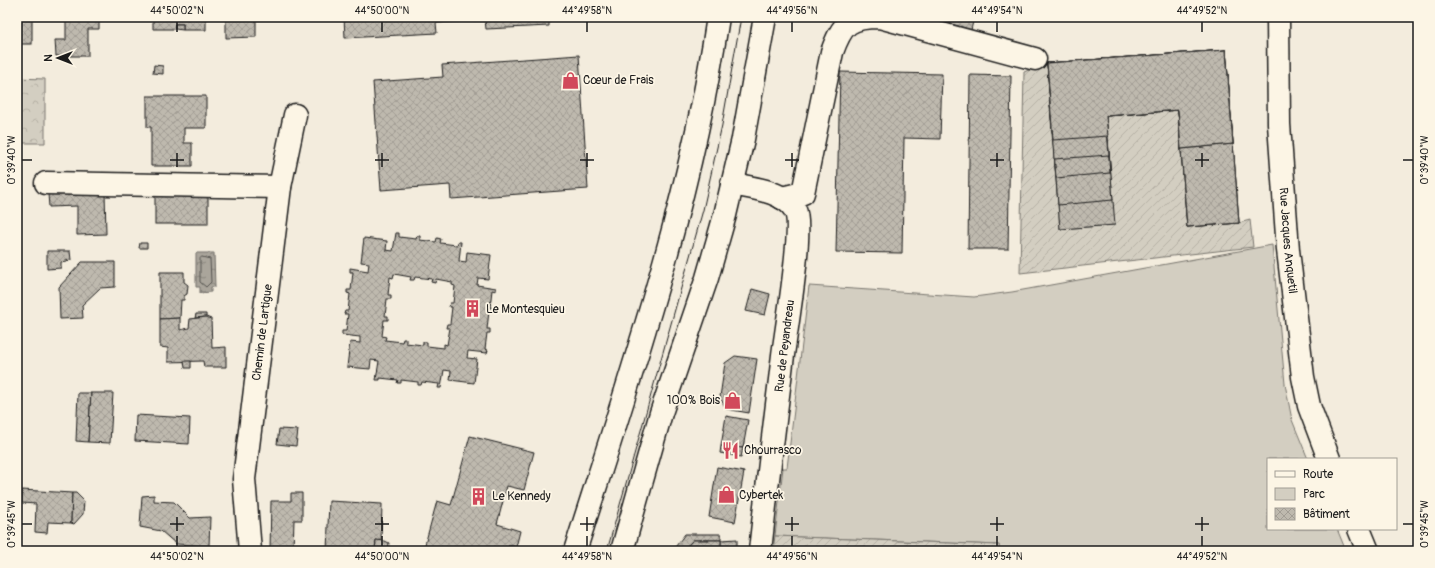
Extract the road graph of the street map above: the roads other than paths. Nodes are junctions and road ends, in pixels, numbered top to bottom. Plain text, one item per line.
1 (718, 17) edge
2 (765, 17) edge
3 (1278, 17) edge
4 (1034, 60) dead end
5 (295, 115) dead end
6 (46, 183) dead end
7 (732, 184) junction
8 (280, 187) junction
9 (782, 198) junction
10 (1329, 458) edge
11 (1359, 530) edge
12 (250, 551) edge
13 (575, 551) edge
14 (622, 551) edge
15 (760, 551) edge
16 (1368, 551) edge

1 - 13 street
2 - 7 street
3 - 10 street, Rue Jacques Anquetil
4 - 9 street
5 - 8 street, Chemin de Lartigue
6 - 8 street
7 - 9 street, Rue de Peyandreau
7 - 14 street
8 - 12 street, Chemin de Lartigue
9 - 15 street, Rue de Peyandreau
11 - 16 street

